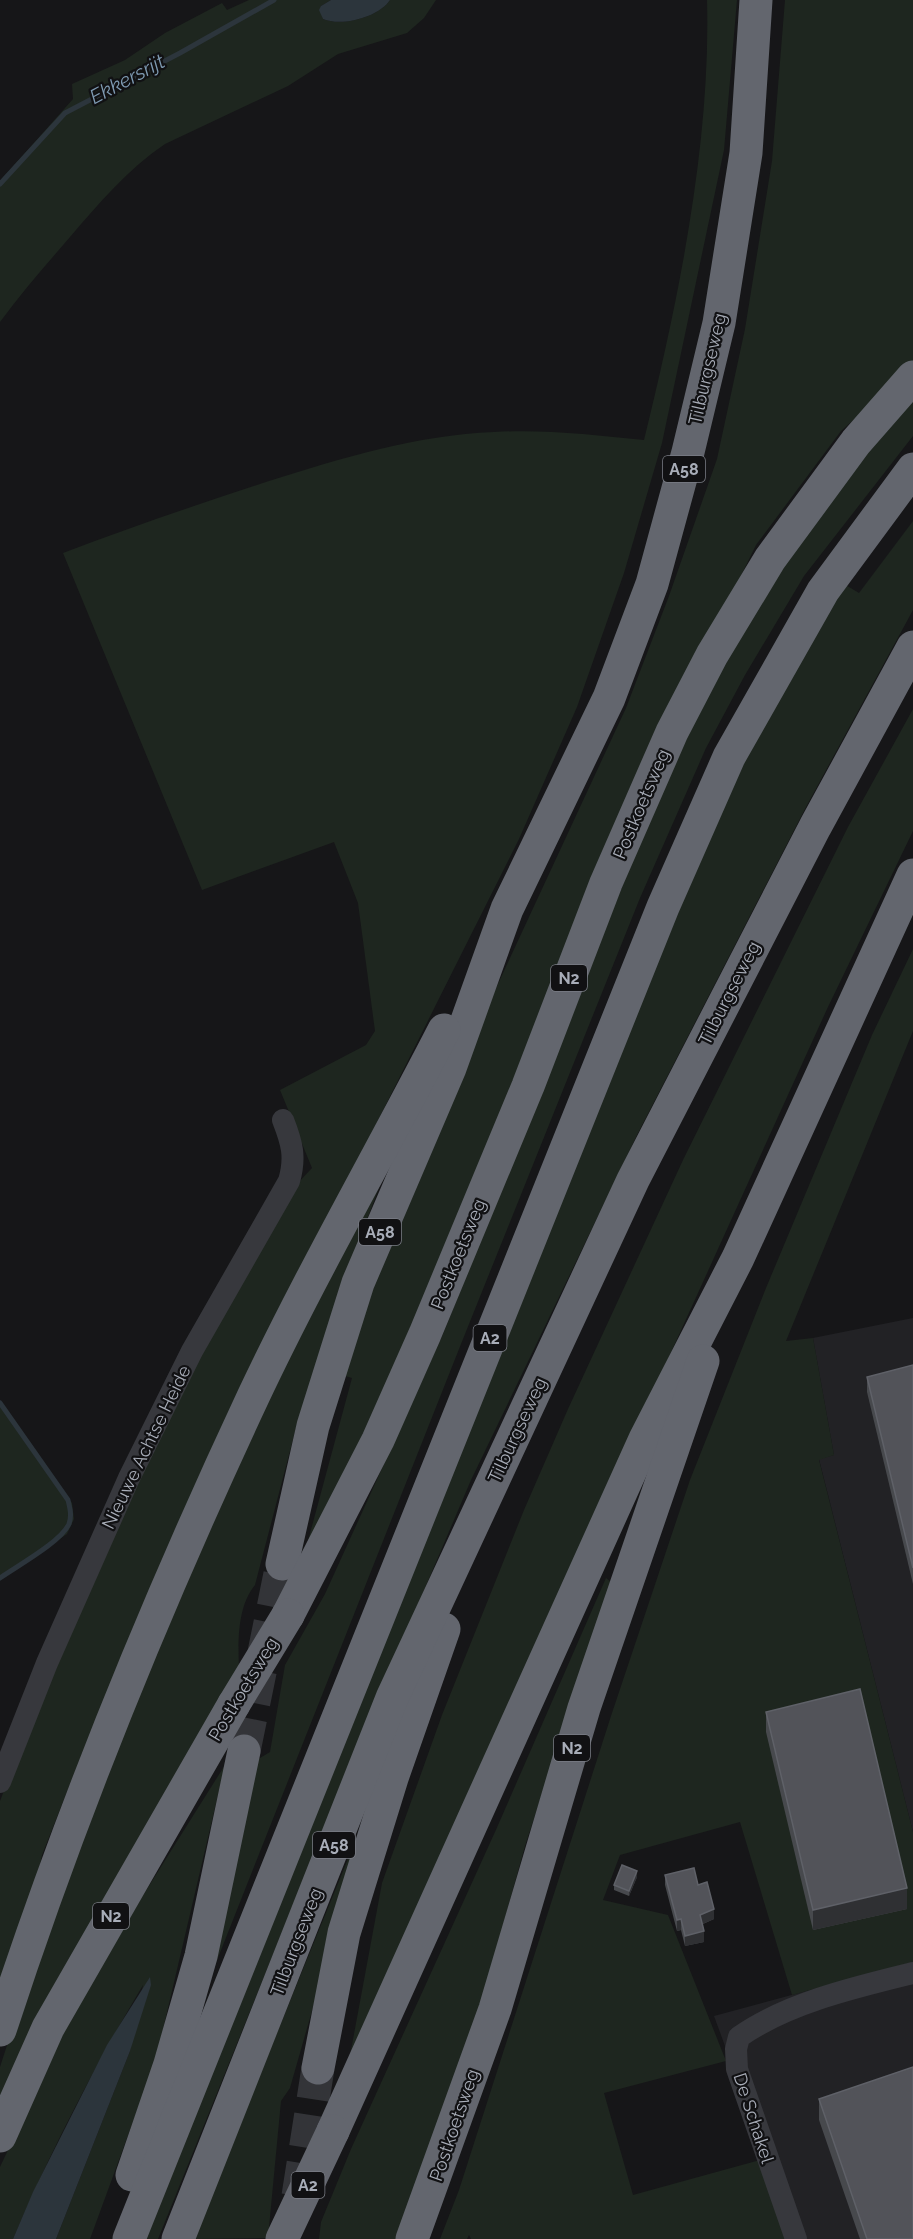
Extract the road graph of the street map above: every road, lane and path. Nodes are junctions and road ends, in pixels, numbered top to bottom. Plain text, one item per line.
1 (756, 0) edge
2 (913, 377) edge
3 (913, 469) edge
4 (913, 647) edge
5 (913, 874) edge
6 (507, 909) junction
7 (283, 1120) dead end
8 (738, 1258) junction
9 (505, 1458) junction
10 (282, 1564) tunnel mouth
11 (244, 1751) tunnel mouth
12 (0, 1782) edge
13 (913, 1973) edge
14 (0, 2031) edge
15 (318, 2068) tunnel mouth
16 (0, 2136) edge
17 (111, 2239) edge
18 (129, 2239) edge
19 (178, 2239) edge
20 (282, 2239) edge
21 (412, 2239) edge
22 (796, 2239) edge

1 - 6 highway, Tilburgseweg / A58
2 - 16 highway, Postkoetsweg / N2, bridge
3 - 18 highway, A2
4 - 9 highway, Tilburgseweg / A58
5 - 8 highway, Postkoetsweg / A2
6 - 10 highway, Tilburgseweg / A58
6 - 14 highway, A58
7 - 12 street, Nieuwe Achtse Heide
8 - 20 highway, Postkoetsweg / A2, bridge
8 - 21 highway, Postkoetsweg / N2
9 - 15 highway
9 - 19 highway, Tilburgseweg / A58
11 - 17 highway
13 - 22 street, De Schakel

